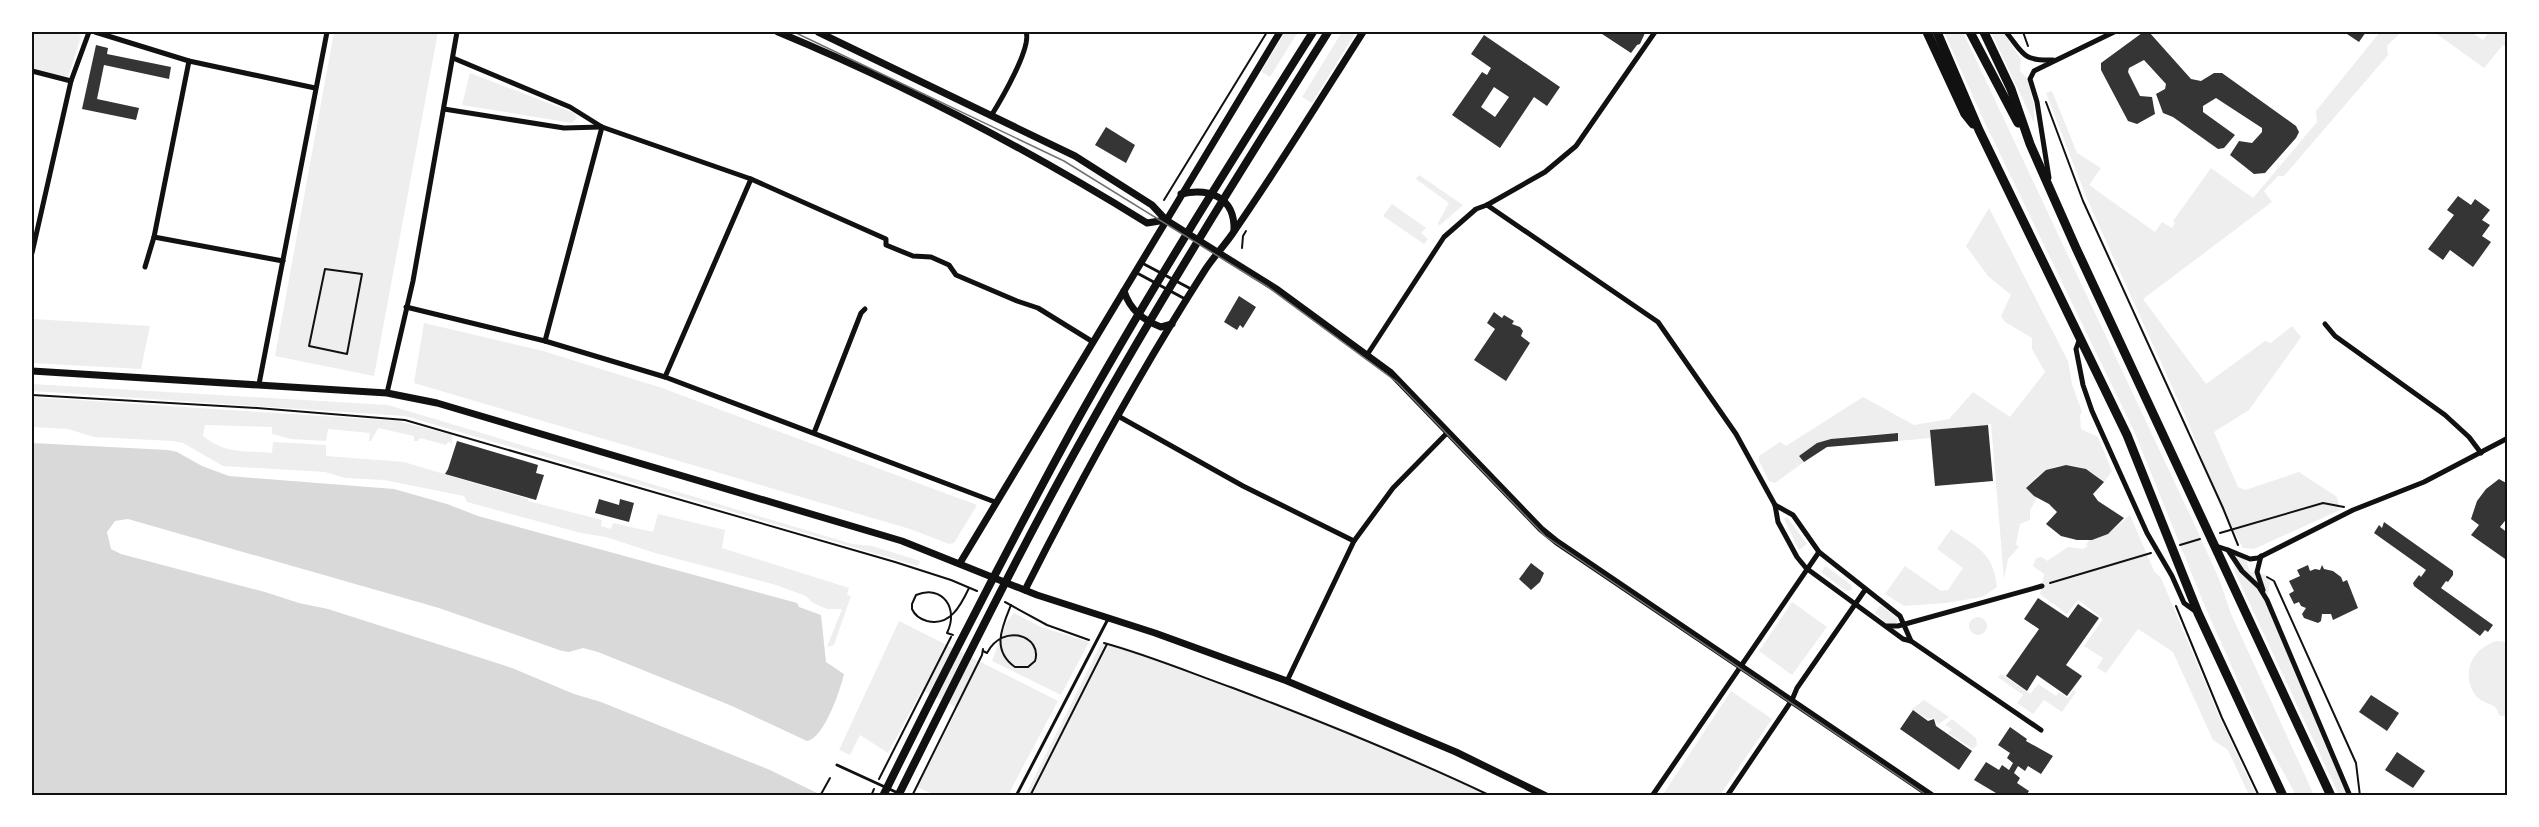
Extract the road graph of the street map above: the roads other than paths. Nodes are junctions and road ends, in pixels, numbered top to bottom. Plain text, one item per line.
1 (89, 32) edge
2 (95, 32) edge
3 (327, 32) edge
4 (457, 32) edge
5 (778, 32) edge
6 (818, 32) edge
7 (1026, 32) edge
8 (1280, 32) edge
9 (1313, 32) edge
10 (1328, 32) edge
11 (1363, 32) edge
12 (1655, 32) edge
13 (1927, 32) edge
14 (1937, 32) edge
15 (1970, 32) edge
16 (1984, 32) edge
17 (2006, 32) edge
18 (2114, 32) edge
19 (453, 58) junction
20 (2058, 60) junction
21 (189, 61) junction
22 (32, 71) edge
23 (71, 81) junction
24 (315, 88) junction
25 (444, 109) junction
26 (991, 116) junction
27 (602, 127) junction
28 (1979, 130) junction
29 (2030, 144) junction
30 (751, 179) junction
31 (2050, 190) junction
32 (1181, 195) junction
33 (1487, 205) junction
34 (1166, 220) junction
35 (1234, 232) junction
36 (154, 237) junction
37 (32, 253) edge
38 (1218, 253) junction
39 (283, 261) junction
40 (1142, 263) junction
41 (146, 267) dead end
42 (1136, 272) junction
43 (1193, 290) junction
44 (1124, 291) junction
45 (1187, 300) junction
46 (406, 307) junction
47 (865, 309) dead end
48 (1172, 324) junction
49 (2325, 324) dead end
50 (2081, 337) junction
51 (545, 341) junction
52 (1093, 342) junction
53 (1367, 355) junction
54 (32, 371) edge
55 (665, 377) junction
56 (259, 384) junction
57 (387, 393) junction
58 (1118, 416) junction
59 (1448, 432) junction
60 (814, 433) junction
61 (2508, 438) edge
62 (2481, 453) junction
63 (995, 502) junction
64 (1776, 505) junction
65 (1354, 541) junction
66 (2215, 546) junction
67 (2228, 550) junction
68 (1819, 552) junction
69 (2261, 556) junction
70 (960, 563) junction
71 (1806, 568) junction
72 (2042, 586) road end
73 (1025, 590) junction
74 (1865, 590) junction
75 (2267, 600) junction
76 (1856, 604) junction
77 (2198, 613) junction
78 (1109, 618) junction
79 (1905, 623) junction
80 (1885, 626) junction
81 (1911, 641) junction
82 (1741, 666) junction
83 (1287, 681) junction
84 (1792, 700) junction
85 (2042, 730) dead end
86 (837, 765) dead end
87 (883, 795) edge
88 (900, 795) edge
89 (1016, 795) edge
90 (1546, 795) edge
91 (1652, 795) edge
92 (1727, 795) edge
93 (1932, 795) edge
94 (2283, 795) edge
95 (2331, 795) edge
96 (2350, 795) edge

1 - 23 street
2 - 21 street
3 - 24 street
4 - 19 street
5 - 34 street
6 - 26 street
7 - 26 street
8 - 32 street
9 - 87 main road
10 - 88 main road
11 - 35 street
12 - 33 street
13 - 28 highway
14 - 28 highway
15 - 29 highway
16 - 29 highway
17 - 20 street
18 - 20 street
19 - 25 street
19 - 27 street
20 - 31 street
21 - 24 street
21 - 36 street
22 - 23 street
23 - 37 street
24 - 39 street
25 - 27 street
25 - 46 street
26 - 34 street
27 - 30 street
27 - 51 street
28 - 50 highway
29 - 31 highway
30 - 52 street
30 - 55 street
31 - 66 highway
32 - 34 street
32 - 35 street
33 - 53 street
33 - 64 street
34 - 38 street
34 - 40 street
35 - 38 street
36 - 39 street
36 - 41 street
38 - 43 street
38 - 53 street
39 - 56 street
40 - 42 street
40 - 43 lane
42 - 44 street
42 - 45 lane
43 - 45 street
44 - 48 street
44 - 52 street
45 - 48 street
46 - 51 street
46 - 57 street
47 - 60 street
48 - 58 street
49 - 62 street
50 - 77 highway
50 - 77 street
51 - 55 street
52 - 63 street
53 - 59 street
54 - 56 street
55 - 60 street
56 - 57 street
57 - 70 street
58 - 65 street
58 - 73 street
59 - 65 street
59 - 82 street
60 - 63 street
61 - 62 street
62 - 69 street
63 - 70 street
64 - 68 street
64 - 71 street
65 - 83 street
66 - 67 street
66 - 95 highway
67 - 69 street
67 - 75 street
68 - 71 street
68 - 74 street
69 - 75 street
70 - 73 street
71 - 76 street
71 - 82 street
72 - 79 street
73 - 78 street
74 - 76 street
74 - 79 street
75 - 96 street
76 - 80 street
76 - 84 street
77 - 94 highway
78 - 83 street
78 - 89 lane
79 - 80 street
79 - 81 street
80 - 81 street
81 - 85 street
82 - 84 street
82 - 91 street
83 - 90 street
84 - 92 street
84 - 93 street
86 - 88 lane

